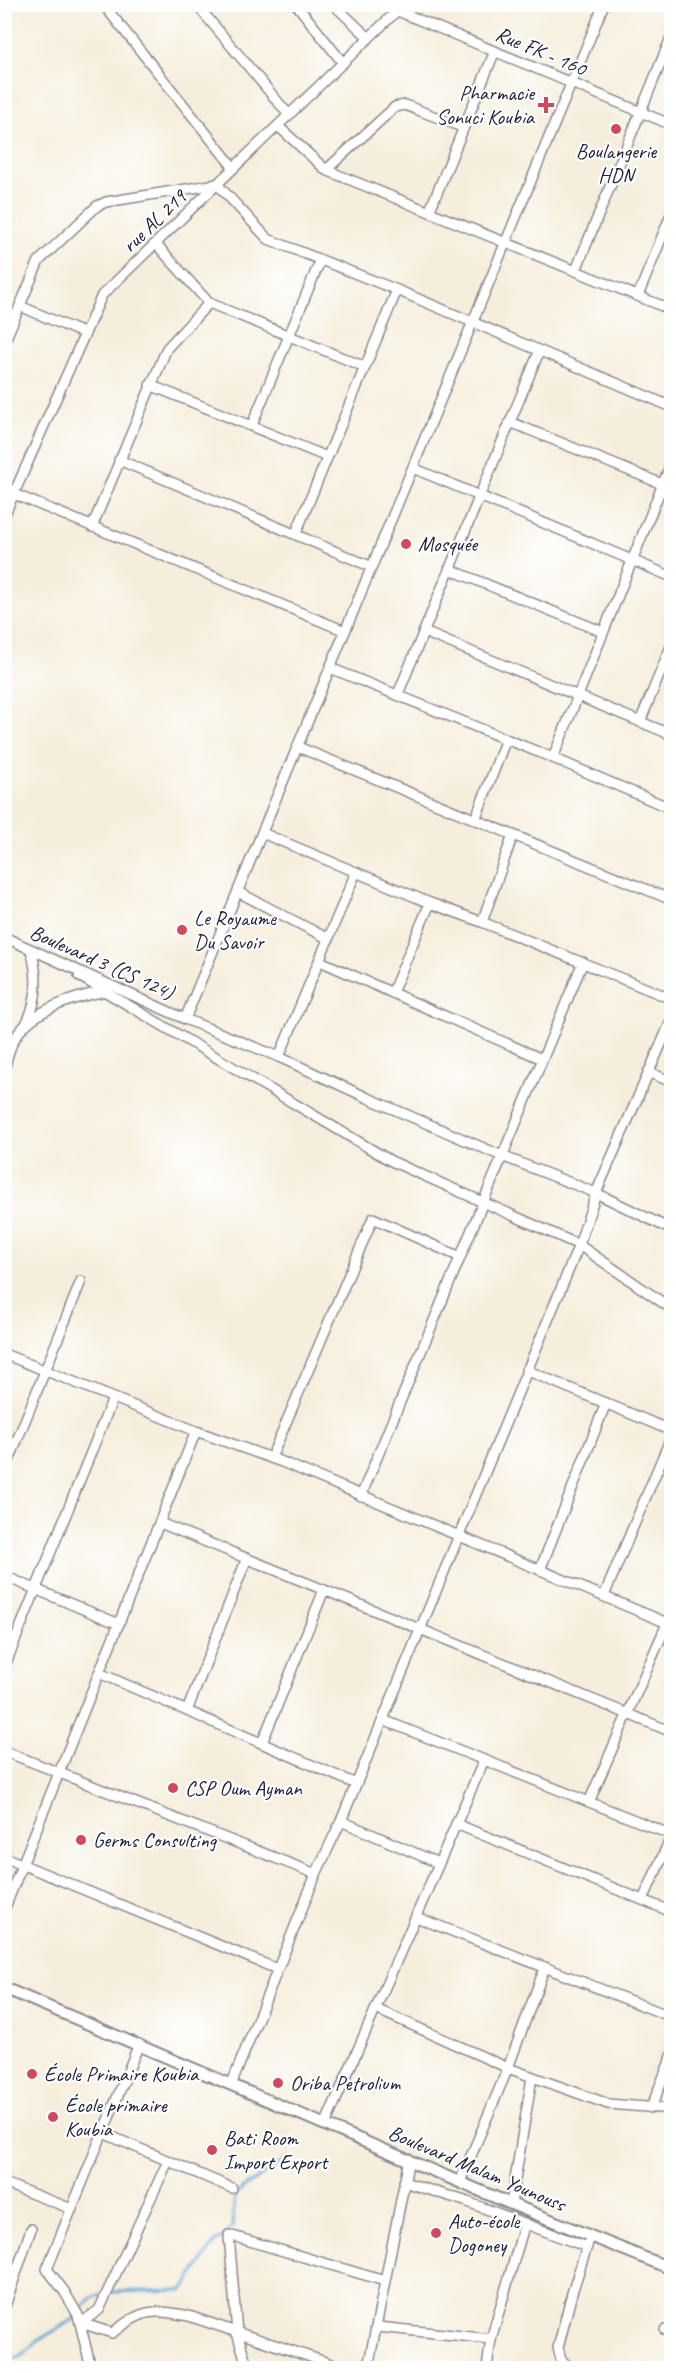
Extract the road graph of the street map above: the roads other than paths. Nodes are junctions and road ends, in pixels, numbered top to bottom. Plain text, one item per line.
1 (103, 4) edge
2 (196, 4) edge
3 (296, 4) edge
4 (333, 4) edge
5 (604, 4) edge
6 (401, 8) edge
7 (672, 35) edge
8 (369, 38) junction
9 (495, 51) junction
10 (343, 63) junction
11 (572, 84) junction
12 (640, 112) junction
13 (289, 115) junction
14 (672, 125) edge
15 (278, 126) junction
16 (462, 127) junction
17 (234, 168) junction
18 (326, 170) junction
19 (218, 184) junction
20 (430, 210) junction
21 (672, 212) edge
22 (506, 243) junction
23 (156, 244) junction
24 (320, 261) junction
25 (576, 270) junction
26 (397, 290) junction
27 (638, 296) junction
28 (209, 303) junction
29 (20, 306) junction
30 (672, 310) edge
31 (473, 322) junction
32 (85, 334) junction
33 (288, 336) junction
34 (4, 343) edge
35 (539, 352) junction
36 (365, 368) junction
37 (150, 385) junction
38 (672, 407) edge
39 (510, 423) junction
40 (252, 425) junction
41 (327, 457) junction
42 (119, 460) junction
43 (672, 461) edge
44 (413, 468) junction
45 (662, 484) junction
46 (4, 490) edge
47 (14, 494) junction
48 (479, 497) junction
49 (4, 516) edge
50 (92, 527) junction
51 (296, 533) junction
52 (632, 561) junction
53 (372, 567) junction
54 (449, 569) junction
55 (672, 577) edge
56 (345, 631) junction
57 (424, 632) junction
58 (603, 632) junction
59 (672, 644) edge
60 (330, 668) junction
61 (398, 694) junction
62 (578, 696) junction
63 (640, 722) junction
64 (672, 735) edge
65 (506, 739) junction
66 (298, 747) junction
67 (553, 758) junction
68 (672, 809) edge
69 (475, 820) junction
70 (262, 833) junction
71 (513, 836) junction
72 (356, 872) junction
73 (238, 892) junction
74 (672, 900) edge
75 (430, 903) junction
76 (482, 922) junction
77 (4, 937) edge
78 (329, 939) junction
79 (31, 950) junction
80 (46, 957) junction
81 (320, 962) junction
82 (583, 962) junction
83 (118, 988) junction
84 (103, 991) junction
85 (392, 993) junction
86 (672, 999) edge
87 (185, 1019) junction
88 (672, 1019) edge
89 (21, 1031) junction
90 (279, 1057) junction
91 (542, 1059) junction
92 (4, 1070) edge
93 (648, 1072) junction
94 (672, 1082) edge
95 (502, 1156) junction
96 (596, 1193) junction
97 (482, 1202) junction
98 (672, 1230) edge
99 (579, 1245) junction
100 (460, 1257) junction
101 (81, 1281) dead end
102 (672, 1310) edge
103 (4, 1354) edge
104 (45, 1370) junction
105 (526, 1370) junction
106 (113, 1398) junction
107 (606, 1404) junction
108 (196, 1431) junction
109 (672, 1431) edge
110 (672, 1435) edge
111 (271, 1458) junction
112 (4, 1473) edge
113 (361, 1496) junction
114 (160, 1523) junction
115 (458, 1537) junction
116 (247, 1558) junction
117 (540, 1570) junction
118 (4, 1576) edge
119 (36, 1590) junction
120 (324, 1590) junction
121 (604, 1596) junction
122 (672, 1612) edge
123 (119, 1624) junction
124 (669, 1624) edge
125 (420, 1629) junction
126 (4, 1668) edge
127 (99, 1673) junction
128 (187, 1711) junction
129 (628, 1714) junction
130 (383, 1720) junction
131 (672, 1732) edge
132 (262, 1743) junction
133 (4, 1751) edge
134 (483, 1760) junction
135 (59, 1773) junction
136 (356, 1784) junction
137 (589, 1802) junction
138 (341, 1821) junction
139 (456, 1824) junction
140 (4, 1857) edge
141 (438, 1863) junction
142 (23, 1864) junction
143 (316, 1874) junction
144 (643, 1900) junction
145 (4, 1910) edge
146 (672, 1912) edge
147 (416, 1917) junction
148 (545, 1967) junction
149 (277, 1969) junction
150 (4, 1988) edge
151 (376, 2009) junction
152 (672, 2017) edge
153 (139, 2043) junction
154 (672, 2056) edge
155 (508, 2068) junction
156 (532, 2077) junction
157 (232, 2083) junction
158 (651, 2108) junction
159 (672, 2109) edge
160 (325, 2125) junction
161 (103, 2133) junction
162 (409, 2159) junction
163 (168, 2160) junction
164 (404, 2182) junction
165 (460, 2182) junction
166 (4, 2183) edge
167 (232, 2188) dead end
168 (512, 2205) junction
169 (72, 2209) junction
170 (525, 2223) junction
171 (32, 2229) dead end
172 (588, 2242) junction
173 (672, 2269) edge
174 (386, 2281) junction
175 (4, 2309) edge
176 (81, 2323) junction
177 (378, 2327) junction
178 (237, 2333) junction
179 (491, 2338) junction
180 (91, 2368) edge
181 (248, 2368) edge
182 (343, 2368) edge
183 (368, 2368) edge
184 (487, 2368) edge
185 (569, 2368) edge

1 - 17 street
2 - 13 street
3 - 10 street
4 - 8 street
5 - 11 street
6 - 8 street, rue AL 219
6 - 9 street, Rue FK - 160
7 - 12 street
8 - 10 street, rue AL 219
9 - 11 street, Rue FK - 160
9 - 16 street
10 - 13 street, rue AL 219
11 - 12 street, Rue FK - 160
11 - 22 street
12 - 14 street, Rue FK - 160
12 - 25 street
13 - 15 street, rue AL 219
15 - 17 street, rue AL 219
15 - 18 street
16 - 18 street
16 - 20 street
17 - 19 street, rue AL 219
18 - 20 street
19 - 23 street, rue AL 219
19 - 24 street
19 - 29 street
20 - 22 street
21 - 27 street
22 - 25 street
22 - 31 street
23 - 28 street
23 - 32 street, rue AL 219
24 - 26 street
24 - 33 street
25 - 27 street
26 - 31 street
26 - 36 street
27 - 30 street
28 - 33 street
28 - 37 street
29 - 32 street
29 - 34 street
31 - 35 street
31 - 44 street
32 - 47 street, rue AL 219
33 - 36 street
33 - 40 street
35 - 38 street
35 - 39 street
36 - 41 street
37 - 40 street
37 - 42 street
39 - 45 street
39 - 48 street
40 - 41 street
41 - 51 street
42 - 50 street
42 - 51 street
43 - 45 street
44 - 48 street
44 - 53 street
45 - 52 street
46 - 47 street
47 - 49 street, rue AL 219
47 - 50 street
48 - 52 street
48 - 54 street
50 - 56 street
51 - 53 street
52 - 55 street
52 - 58 street
53 - 56 street
54 - 57 street
54 - 58 street
56 - 60 street
57 - 61 street
57 - 62 street
58 - 62 street
59 - 63 street
60 - 61 street
60 - 66 street
61 - 65 street
62 - 63 street
62 - 67 street
63 - 64 street
65 - 67 street
65 - 69 street
66 - 69 street
66 - 70 street
67 - 68 street
69 - 71 street
70 - 72 street
70 - 73 street
71 - 74 street
71 - 76 street
72 - 75 street
72 - 78 street
73 - 78 street
73 - 87 street
75 - 76 street
75 - 85 street
76 - 82 street
77 - 79 street, Boulevard 3 (CS 124)
78 - 81 street
79 - 80 street, Boulevard 3 (CS 124)
79 - 89 street
80 - 83 street, Boulevard 3 (CS 124)
80 - 84 street
81 - 85 street
81 - 90 street
82 - 86 street
82 - 91 street
83 - 84 street
83 - 87 street, Boulevard 3 (CS 124)
84 - 89 street
84 - 97 street
85 - 91 street
87 - 90 street, Boulevard 3 (CS 124)
88 - 93 street
89 - 92 street
90 - 95 street, Boulevard 3 (CS 124)
91 - 95 street
93 - 94 street
93 - 96 street
95 - 96 street, Boulevard 3 (CS 124)
95 - 97 street
96 - 98 street, Boulevard 3 (CS 124)
96 - 99 street
97 - 99 street
97 - 100 street
99 - 102 street
99 - 105 street
100 - 111 street
100 - 113 street
101 - 104 street
103 - 104 street
104 - 106 street
104 - 112 street
105 - 107 street
105 - 115 street
106 - 108 street
106 - 119 street
107 - 109 street
107 - 117 street
108 - 111 street
108 - 114 street
110 - 121 street
111 - 113 street
113 - 115 street
114 - 116 street
114 - 123 street
115 - 117 street
115 - 125 street
116 - 120 street
116 - 128 street
117 - 121 street
118 - 119 street
119 - 123 street
119 - 126 street
120 - 125 street
120 - 132 street
121 - 124 street
122 - 124 street
123 - 127 street
124 - 129 street
125 - 129 street
125 - 130 street
127 - 128 street
127 - 135 street
128 - 132 street
129 - 131 street
129 - 137 street
130 - 134 street
130 - 136 street
132 - 136 street
133 - 135 street
134 - 137 street
134 - 139 street
135 - 142 street
135 - 143 street
136 - 138 street
137 - 144 street
138 - 141 street
138 - 143 street
139 - 141 street
139 - 144 street
140 - 142 street
141 - 147 street
142 - 145 street
142 - 149 street
143 - 149 street
144 - 146 street
147 - 148 street
147 - 151 street
148 - 152 street
148 - 155 street
149 - 157 street
150 - 153 main road, Boulevard Malam Younouss
151 - 155 street
151 - 160 street
153 - 157 main road, Boulevard Malam Younouss
153 - 161 street
154 - 158 street
155 - 156 street
155 - 165 street
156 - 158 street
156 - 168 street
157 - 160 main road, Boulevard Malam Younouss
158 - 159 street
160 - 162 main road, Boulevard Malam Younouss
161 - 163 street
161 - 169 street
162 - 164 street
162 - 165 main road, Boulevard Malam Younouss
163 - 167 street
163 - 176 street
164 - 170 street
164 - 174 street
165 - 168 main road, Boulevard Malam Younouss
166 - 169 street
168 - 172 main road, Boulevard Malam Younouss
169 - 176 street
170 - 172 street
170 - 179 street
171 - 175 street
172 - 173 main road, Boulevard Malam Younouss
172 - 185 street
174 - 177 street
174 - 178 street
176 - 178 street
176 - 180 street
177 - 179 street
177 - 183 street
178 - 181 street
178 - 182 street
179 - 184 street

